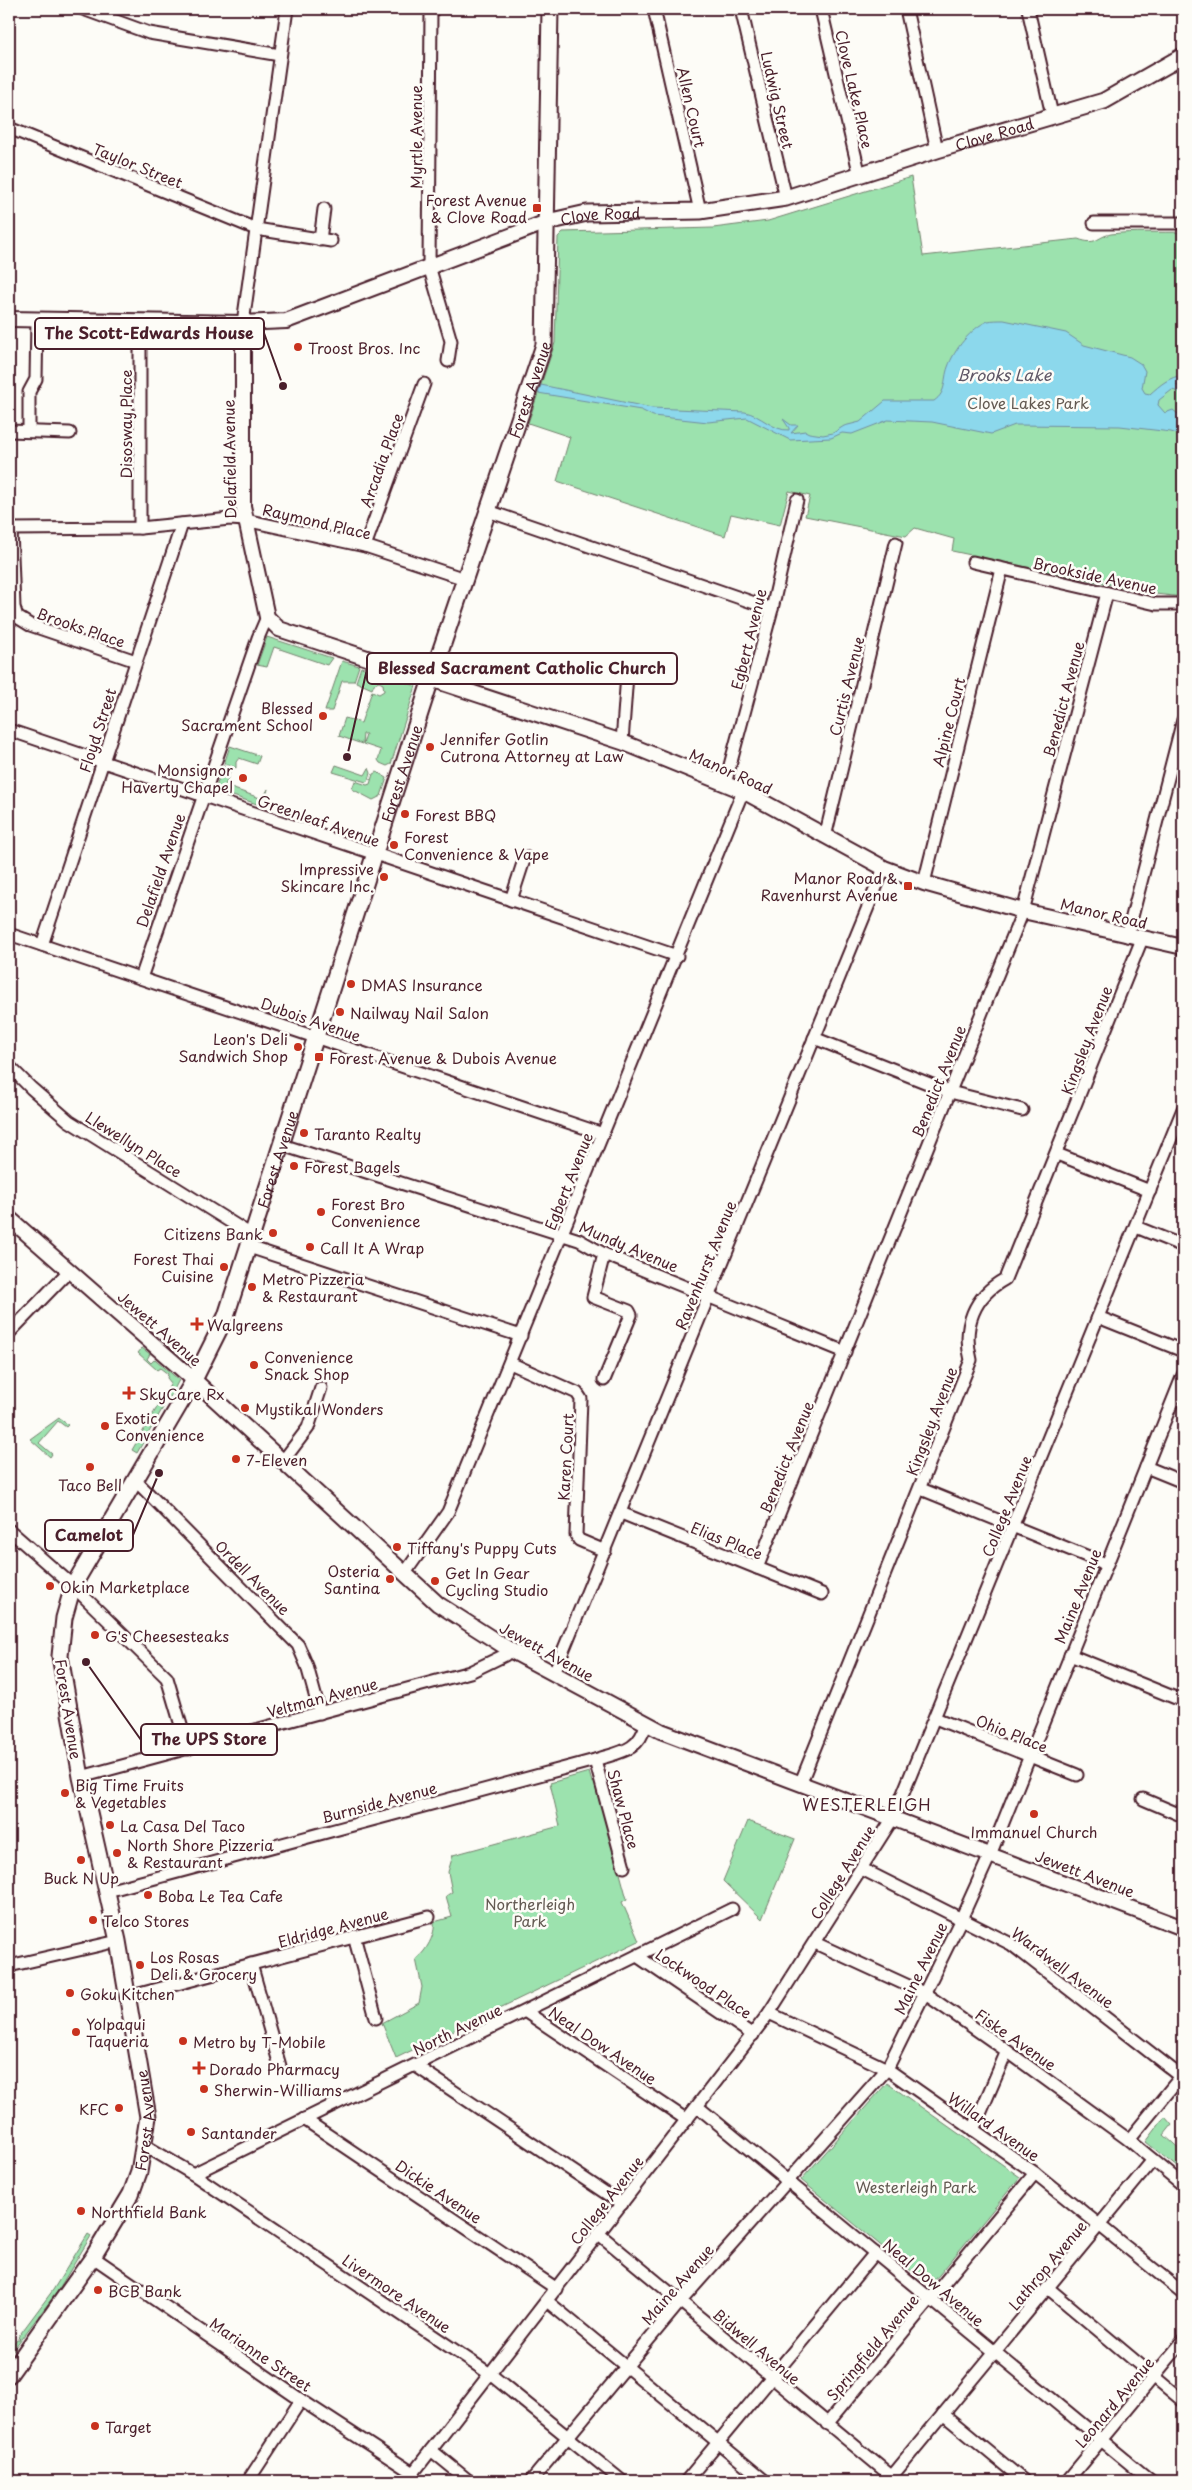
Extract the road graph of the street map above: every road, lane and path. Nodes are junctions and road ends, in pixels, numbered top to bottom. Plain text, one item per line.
1 (83, 9) edge
2 (287, 9) edge
3 (431, 9) edge
4 (550, 9) edge
5 (654, 9) edge
6 (741, 9) edge
7 (821, 9) edge
8 (906, 9) edge
9 (1028, 9) edge
10 (280, 54) junction
11 (1183, 56) edge
12 (1052, 115) junction
13 (9, 128) edge
14 (937, 150) junction
15 (860, 176) junction
16 (786, 198) junction
17 (324, 209) dead end
18 (700, 211) junction
19 (547, 222) junction
20 (1183, 223) edge
21 (1094, 224) dead end
22 (256, 230) junction
23 (429, 266) junction
24 (9, 319) edge
25 (37, 320) junction
26 (140, 321) junction
27 (243, 323) junction
28 (448, 361) dead end
29 (424, 384) dead end
30 (9, 431) edge
31 (29, 431) junction
32 (70, 433) dead end
33 (797, 500) dead end
34 (488, 511) junction
35 (246, 520) junction
36 (182, 524) junction
37 (140, 528) junction
38 (10, 529) edge
39 (896, 543) dead end
40 (365, 546) junction
41 (973, 562) dead end
42 (1002, 569) junction
43 (465, 579) junction
44 (1106, 593) junction
45 (1183, 604) edge
46 (772, 609) junction
47 (267, 617) junction
48 (136, 661) junction
49 (628, 661) dead end
50 (431, 679) junction
51 (1183, 720) edge
52 (9, 731) edge
53 (622, 742) junction
54 (103, 762) junction
55 (725, 784) junction
56 (743, 791) junction
57 (203, 796) junction
58 (825, 837) junction
59 (375, 854) junction
60 (525, 857) dead end
61 (884, 868) junction
62 (924, 883) junction
63 (511, 900) junction
64 (1023, 911) junction
65 (9, 934) edge
66 (1127, 936) junction
67 (1142, 939) junction
68 (42, 945) junction
69 (1183, 947) edge
70 (677, 956) junction
71 (141, 978) junction
72 (316, 1037) junction
73 (814, 1038) junction
74 (9, 1066) edge
75 (950, 1092) junction
76 (1183, 1109) edge
77 (1022, 1110) dead end
78 (603, 1134) junction
79 (282, 1144) junction
80 (1057, 1154) junction
81 (1150, 1191) junction
82 (9, 1218) edge
83 (1136, 1227) junction
84 (563, 1235) junction
85 (251, 1242) junction
86 (1183, 1246) edge
87 (604, 1254) junction
88 (69, 1271) junction
89 (708, 1296) junction
90 (1098, 1318) junction
91 (9, 1333) edge
92 (521, 1336) junction
93 (845, 1352) junction
94 (1183, 1352) edge
95 (510, 1363) junction
96 (1183, 1375) edge
97 (194, 1380) junction
98 (604, 1380) dead end
99 (321, 1388) dead end
100 (283, 1461) junction
101 (1146, 1467) junction
102 (136, 1481) junction
103 (1183, 1482) edge
104 (921, 1489) junction
105 (621, 1513) junction
106 (1013, 1526) junction
107 (9, 1530) edge
108 (605, 1551) junction
109 (1106, 1564) junction
110 (757, 1568) junction
111 (405, 1573) junction
112 (73, 1586) junction
113 (822, 1594) dead end
114 (510, 1650) junction
115 (1070, 1654) junction
116 (554, 1673) junction
117 (1183, 1700) edge
118 (320, 1713) junction
119 (935, 1718) junction
120 (646, 1724) junction
121 (188, 1749) junction
122 (1028, 1755) junction
123 (595, 1760) junction
124 (1077, 1774) dead end
125 (81, 1777) junction
126 (801, 1782) junction
127 (1142, 1799) dead end
128 (1183, 1816) edge
129 (894, 1818) junction
130 (990, 1854) junction
131 (624, 1867) dead end
132 (862, 1870) junction
133 (107, 1891) junction
134 (732, 1909) dead end
135 (429, 1917) dead end
136 (961, 1919) junction
137 (1183, 1928) edge
138 (354, 1936) junction
139 (118, 1941) junction
140 (815, 1943) junction
141 (637, 1956) junction
142 (251, 1964) junction
143 (9, 1966) edge
144 (924, 1994) junction
145 (128, 1997) junction
146 (526, 2012) junction
147 (769, 2013) junction
148 (376, 2018) dead end
149 (753, 2035) junction
150 (1007, 2050) junction
151 (280, 2066) dead end
152 (416, 2066) junction
153 (887, 2069) junction
154 (1183, 2076) edge
155 (698, 2107) junction
156 (304, 2118) junction
157 (687, 2120) junction
158 (973, 2130) junction
159 (1129, 2140) junction
160 (144, 2145) junction
161 (1153, 2160) junction
162 (1035, 2173) junction
163 (193, 2174) junction
164 (787, 2180) junction
165 (1183, 2185) edge
166 (622, 2204) junction
167 (1101, 2224) junction
168 (599, 2234) junction
169 (875, 2253) junction
170 (93, 2257) junction
171 (1048, 2288) junction
172 (556, 2289) junction
173 (1183, 2293) edge
174 (931, 2299) junction
175 (547, 2301) junction
176 (680, 2302) junction
177 (1183, 2341) edge
178 (995, 2352) junction
179 (626, 2366) junction
180 (490, 2374) junction
181 (9, 2375) edge
182 (1154, 2376) junction
183 (772, 2378) junction
184 (301, 2400) junction
185 (1183, 2401) edge
186 (943, 2414) junction
187 (827, 2424) junction
188 (568, 2437) junction
189 (1101, 2440) junction
190 (718, 2443) junction
191 (431, 2450) junction
192 (410, 2477) edge
193 (892, 2480) edge
194 (248, 2481) edge
195 (468, 2481) edge
196 (531, 2481) edge
197 (622, 2481) edge
198 (686, 2481) edge
199 (765, 2481) edge
200 (1024, 2481) edge
201 (1067, 2481) edge
202 (1151, 2481) edge

1 - 10 street
2 - 10 street, Delafield Avenue
3 - 23 street, Myrtle Avenue
4 - 19 main road, Forest Avenue
5 - 18 street, Allen Court
6 - 16 street, Ludwig Street
7 - 15 street, Clove Lake Place
8 - 14 street
9 - 12 street
10 - 22 street, Delafield Avenue
11 - 12 main road, Clove Road
12 - 14 main road, Clove Road
13 - 22 street, Taylor Street
14 - 15 main road, Clove Road
15 - 16 main road, Clove Road
16 - 18 main road, Clove Road
17 - 22 street, Taylor Street
18 - 19 main road, Clove Road
19 - 23 street, Clove Road
19 - 34 main road, Forest Avenue
20 - 21 street
22 - 27 street, Delafield Avenue
23 - 27 street, Clove Road
23 - 28 street, Myrtle Avenue
24 - 25 street, Clove Road
25 - 26 street, Clove Road
25 - 31 street
26 - 27 street, Clove Road
26 - 37 street, Disosway Place
27 - 35 street, Delafield Avenue
29 - 40 street, Arcadia Place
30 - 31 street
31 - 32 street
33 - 46 street, Egbert Avenue
34 - 43 main road, Forest Avenue
34 - 46 street
35 - 36 street, Raymond Place
35 - 40 street, Raymond Place
35 - 47 street, Delafield Avenue
36 - 37 street, Raymond Place
36 - 48 street, Floyd Street
37 - 38 street, Raymond Place
38 - 48 street, Brooks Place
39 - 58 street, Curtis Avenue
40 - 43 street, Raymond Place
41 - 42 street, Brookside Avenue
42 - 44 street, Brookside Avenue
42 - 62 street, Alpine Court
43 - 50 main road, Forest Avenue
44 - 45 street, Brookside Avenue
44 - 64 street, Benedict Avenue
46 - 55 street, Egbert Avenue
47 - 50 street, Manor Road
47 - 57 street, Delafield Avenue
48 - 54 street, Floyd Street
49 - 53 street
50 - 53 street, Manor Road
50 - 59 main road, Forest Avenue
51 - 66 street
52 - 54 street, Greenleaf Avenue
53 - 55 street, Manor Road
54 - 57 street, Greenleaf Avenue
54 - 68 street, Floyd Street
55 - 56 street, Manor Road
56 - 58 street, Manor Road
56 - 70 street, Egbert Avenue
57 - 59 street, Greenleaf Avenue
57 - 71 street, Delafield Avenue
58 - 61 street, Manor Road
59 - 63 street, Greenleaf Avenue
59 - 72 main road, Forest Avenue
60 - 63 street
61 - 62 street, Manor Road
61 - 73 street, Ravenhurst Avenue
62 - 64 street, Manor Road
63 - 70 street, Greenleaf Avenue
64 - 66 street, Manor Road
64 - 75 street, Benedict Avenue
65 - 68 street, Dubois Avenue
66 - 67 street, Manor Road
67 - 69 street, Manor Road
67 - 80 street, Kingsley Avenue
68 - 71 street, Dubois Avenue
70 - 78 street, Egbert Avenue
71 - 72 street, Dubois Avenue
72 - 78 street, Dubois Avenue
72 - 79 main road, Forest Avenue
73 - 75 street
73 - 89 street, Ravenhurst Avenue
74 - 85 street, Llewellyn Place
75 - 77 street
75 - 93 street, Benedict Avenue
76 - 81 street, College Avenue
78 - 84 street, Egbert Avenue
79 - 84 street, Mundy Avenue
79 - 85 main road, Forest Avenue
80 - 81 street
80 - 104 street, Kingsley Avenue
81 - 83 street, College Avenue
82 - 88 street, Jewett Avenue
83 - 86 street
83 - 90 street, College Avenue
84 - 87 street, Mundy Avenue
84 - 92 street, Egbert Avenue
85 - 92 street, Llewellyn Place
85 - 97 main road, Forest Avenue
87 - 89 street, Mundy Avenue
87 - 98 street
88 - 91 street
88 - 97 street, Jewett Avenue
89 - 93 street, Mundy Avenue
89 - 105 street, Ravenhurst Avenue
90 - 94 street
90 - 106 street, College Avenue
92 - 95 street, Egbert Avenue
93 - 110 street, Benedict Avenue
95 - 108 street, Karen Court
95 - 111 street, Egbert Avenue
96 - 101 street, Maine Avenue
97 - 100 street, Jewett Avenue
97 - 102 main road, Forest Avenue
99 - 100 street
100 - 111 street, Jewett Avenue
101 - 103 street
101 - 109 street, Maine Avenue
102 - 112 main road, Forest Avenue
102 - 118 street, Ordell Avenue
104 - 106 street
104 - 126 street, Kingsley Avenue
105 - 108 street, Ravenhurst Avenue
105 - 110 street, Elias Place
106 - 109 street
106 - 119 street, College Avenue
107 - 112 street
108 - 116 street, Ravenhurst Avenue
109 - 115 street, Maine Avenue
110 - 113 street, Elias Place
111 - 114 street, Jewett Avenue
112 - 121 street
112 - 125 main road, Forest Avenue
114 - 116 street, Jewett Avenue
114 - 118 street, Veltman Avenue
115 - 117 street
115 - 122 street, Maine Avenue
116 - 120 street, Jewett Avenue
118 - 121 street, Veltman Avenue
119 - 122 street, Ohio Place
119 - 129 street, College Avenue
120 - 123 street, Burnside Avenue
120 - 126 street, Jewett Avenue
121 - 125 street, Veltman Avenue
122 - 124 street, Ohio Place
122 - 130 street, Maine Avenue
123 - 131 street, Shaw Place
123 - 133 street, Burnside Avenue
125 - 133 main road, Forest Avenue
126 - 129 street, Jewett Avenue
127 - 128 street
129 - 130 street, Jewett Avenue
129 - 132 street, College Avenue
130 - 136 street, Maine Avenue
130 - 137 street, Jewett Avenue
132 - 136 street, Wardwell Avenue
132 - 140 street, College Avenue
133 - 139 main road, Forest Avenue
134 - 141 street, North Avenue
135 - 138 street, Eldridge Avenue
136 - 144 street, Maine Avenue
136 - 154 street, Wardwell Avenue
138 - 142 street, Eldridge Avenue
138 - 148 street
139 - 143 street
139 - 145 main road, Forest Avenue
140 - 144 street, Fiske Avenue
140 - 147 street, College Avenue
141 - 146 street, North Avenue
141 - 149 street, Lockwood Place
142 - 145 street, Eldridge Avenue
142 - 151 street
144 - 150 street, Fiske Avenue
144 - 153 street, Maine Avenue
145 - 160 main road, Forest Avenue
146 - 152 street, North Avenue
146 - 157 street, Neal Dow Avenue
147 - 149 street, College Avenue
147 - 153 street, Willard Avenue
149 - 155 street, College Avenue
150 - 158 street
150 - 159 street, Fiske Avenue
152 - 156 street, North Avenue
152 - 166 street
153 - 158 street, Willard Avenue
153 - 164 street, Maine Avenue
154 - 159 street
155 - 157 street, College Avenue
155 - 164 street, Neal Dow Avenue
156 - 163 street, North Avenue
156 - 172 street, Dickie Avenue
157 - 166 street, College Avenue
158 - 162 street, Willard Avenue
159 - 161 street, Fiske Avenue
160 - 163 street, Livermore Avenue
160 - 170 main road, Forest Avenue
161 - 165 street, Fiske Avenue
161 - 167 street, Lathrop Avenue
162 - 167 street, Willard Avenue
162 - 174 street, Springfield Avenue
163 - 180 street, Livermore Avenue
164 - 169 street, Neal Dow Avenue
164 - 176 street, Maine Avenue
166 - 168 street, College Avenue
167 - 171 street, Lathrop Avenue
167 - 173 street, Willard Avenue
168 - 172 street, College Avenue
168 - 176 street, Bidwell Avenue
169 - 174 street, Neal Dow Avenue
169 - 183 street
170 - 181 main road, Forest Avenue
170 - 184 street, Marianne Street
171 - 178 street, Lathrop Avenue
171 - 182 street
172 - 175 street, College Avenue
174 - 178 street, Neal Dow Avenue
174 - 187 street, Springfield Avenue
175 - 179 street
175 - 180 street, College Avenue
176 - 179 street, Maine Avenue
176 - 183 street, Bidwell Avenue
177 - 182 street, Leonard Avenue
178 - 186 street, Lathrop Avenue
178 - 189 street, Neal Dow Avenue
179 - 188 street, Maine Avenue
179 - 190 street
180 - 188 street, Livermore Avenue
180 - 191 street, College Avenue
182 - 185 street
182 - 189 street, Leonard Avenue
183 - 187 street, Bidwell Avenue
183 - 190 street
184 - 192 street, Marianne Street
184 - 194 street
186 - 193 street, Lathrop Avenue
186 - 200 street
187 - 193 street, Bidwell Avenue
188 - 196 street, Maine Avenue
188 - 197 street, Livermore Avenue
189 - 201 street, Leonard Avenue
189 - 202 street, Neal Dow Avenue
190 - 198 street
190 - 199 street
191 - 192 street, College Avenue
191 - 195 street

